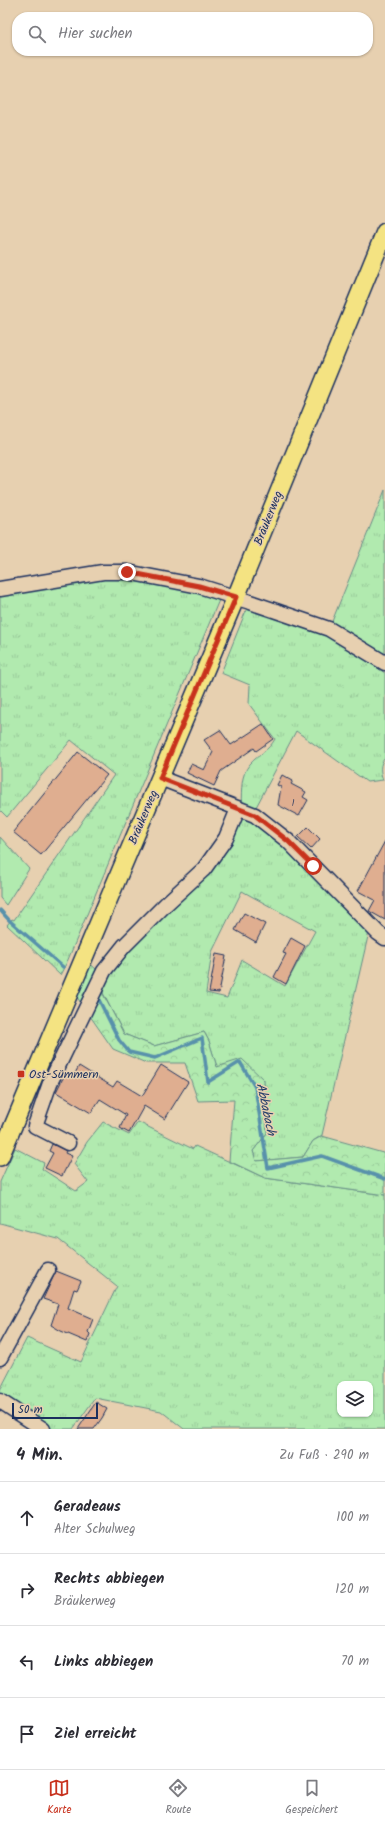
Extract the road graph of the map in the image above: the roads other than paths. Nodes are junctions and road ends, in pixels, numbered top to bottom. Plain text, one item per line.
1 (385, 232) edge
2 (0, 589) edge
3 (236, 597) junction
4 (385, 663) edge
5 (160, 778) junction
6 (238, 809) junction
7 (385, 938) edge
8 (35, 1075) junction
9 (50, 1083) junction
10 (5, 1130) edge
11 (68, 1143) dead end
12 (0, 1157) edge
13 (48, 1270) dead end
14 (0, 1358) edge
15 (0, 1401) edge
16 (43, 1429) edge

1 - 3 main road, Bräukerweg
2 - 3 street
3 - 4 street
3 - 5 main road, Bräukerweg
5 - 6 street
5 - 8 main road, Bräukerweg
6 - 7 street
6 - 9 street
8 - 9 street
8 - 10 main road, Bräukerweg
9 - 11 street
10 - 12 main road, Bräukerweg
13 - 14 street
15 - 16 street

